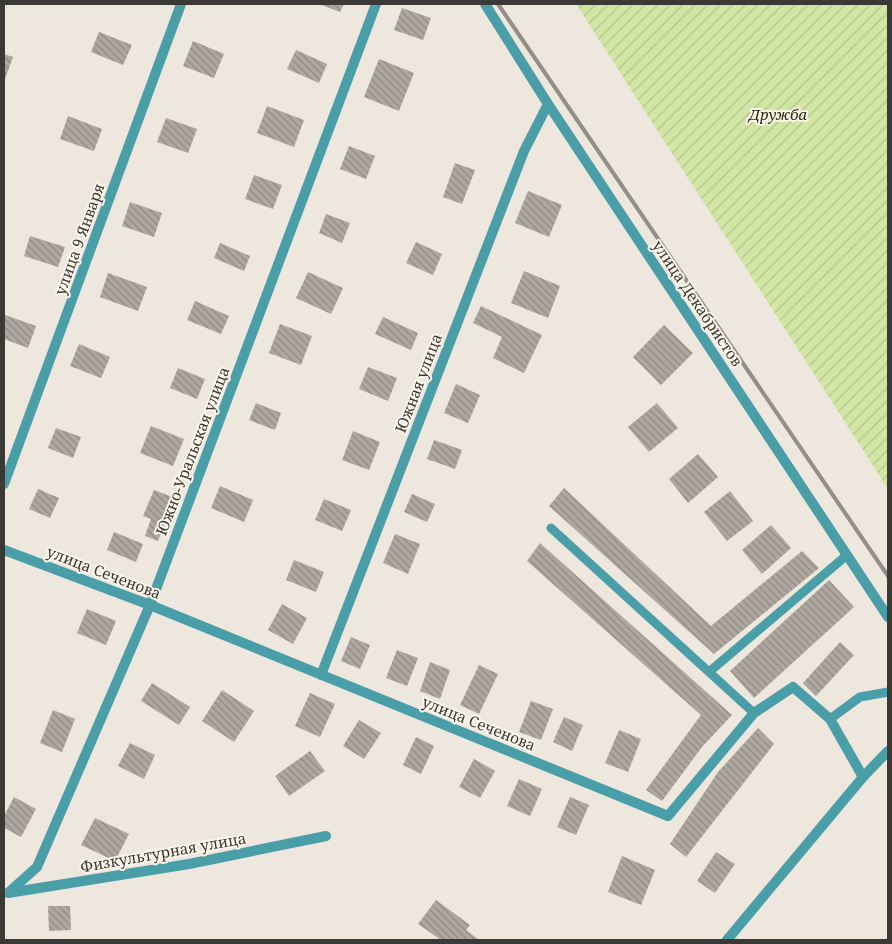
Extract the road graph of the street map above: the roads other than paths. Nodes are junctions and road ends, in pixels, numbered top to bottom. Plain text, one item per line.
1 (181, 4) edge
2 (376, 4) edge
3 (485, 4) edge
4 (548, 104) junction
5 (4, 484) edge
6 (550, 528) dead end
7 (4, 550) edge
8 (847, 555) junction
9 (150, 605) junction
10 (888, 617) edge
11 (710, 672) junction
12 (321, 675) junction
13 (888, 692) edge
14 (754, 713) junction
15 (830, 719) junction
16 (888, 751) edge
17 (863, 777) junction
18 (326, 836) dead end
19 (6, 893) edge
20 (727, 940) edge

1 - 5 street, улица 9 Января
2 - 9 street, Южно-Уральская улица
3 - 4 street, улица Декабристов
4 - 8 street, улица Декабристов
4 - 12 street, Южная улица
6 - 11 lane
7 - 9 street, улица Сеченова
8 - 10 street, улица Декабристов
8 - 11 lane
9 - 12 street, улица Сеченова
9 - 19 street, Южно-Уральская улица
11 - 14 lane
12 - 14 street, улица Сеченова
13 - 15 lane
14 - 15 street, улица Сеченова
15 - 17 street, улица Сеченова
16 - 17 street
17 - 20 street
18 - 19 street, Физкультурная улица

